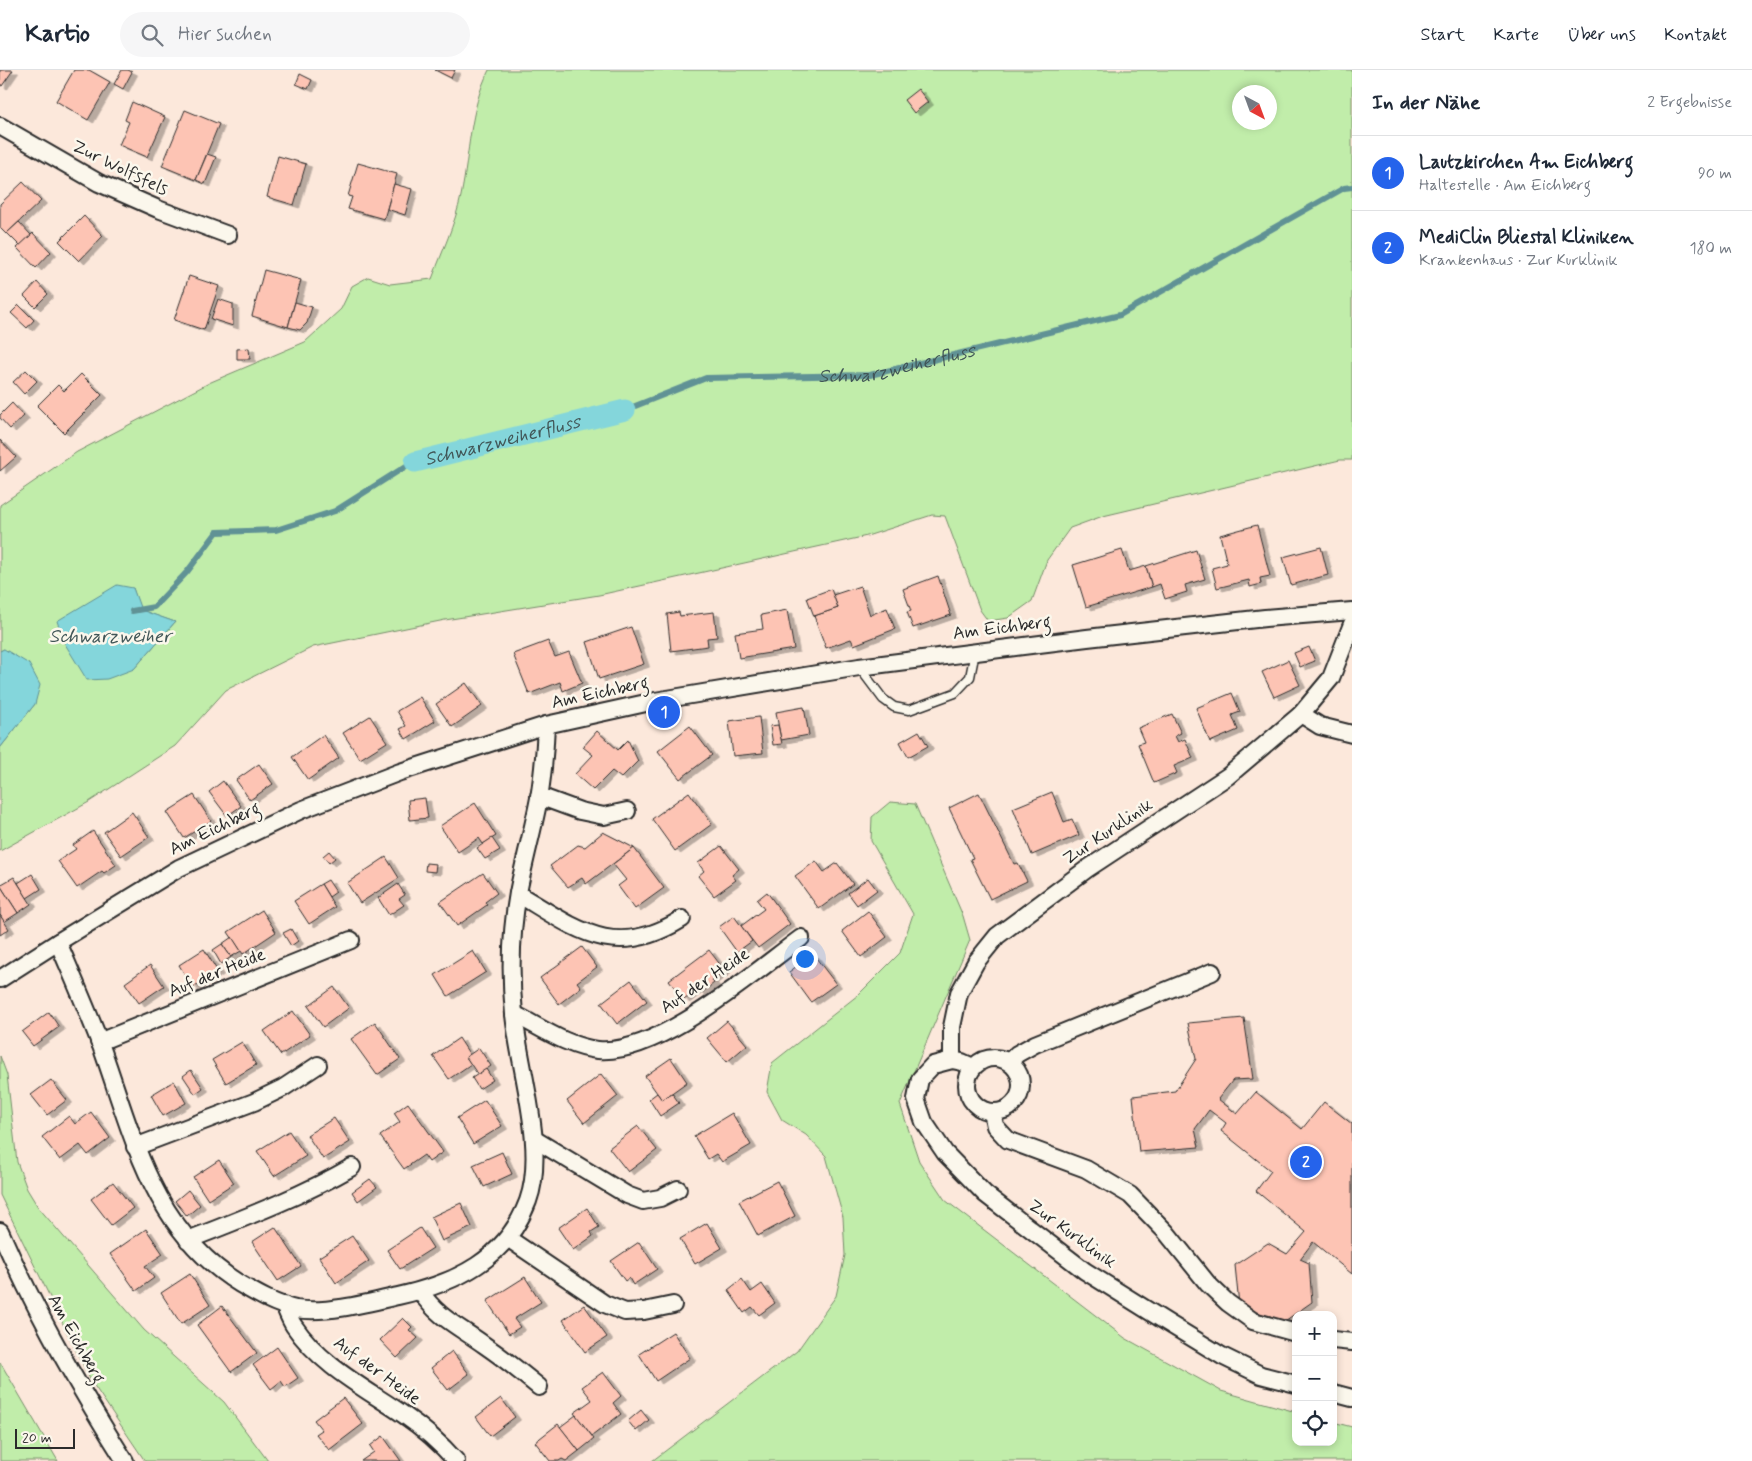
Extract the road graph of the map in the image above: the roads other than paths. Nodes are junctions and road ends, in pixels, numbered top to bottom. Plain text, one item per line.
1 (0, 126) edge
2 (228, 235) dead end
3 (1352, 611) edge
4 (1352, 624) edge
5 (975, 652) junction
6 (859, 667) junction
7 (1301, 714) junction
8 (546, 725) junction
9 (1352, 734) edge
10 (539, 796) junction
11 (627, 811) dead end
12 (518, 894) junction
13 (682, 919) dead end
14 (801, 938) dead end
15 (351, 940) dead end
16 (58, 942) junction
17 (1212, 972) dead end
18 (0, 979) edge
19 (514, 1014) junction
20 (99, 1042) junction
21 (952, 1060) junction
22 (1009, 1062) junction
23 (318, 1065) dead end
24 (973, 1067) junction
25 (992, 1112) junction
26 (534, 1139) junction
27 (135, 1147) junction
28 (352, 1167) dead end
29 (678, 1189) dead end
30 (0, 1231) edge
31 (509, 1239) junction
32 (188, 1240) junction
33 (420, 1291) junction
34 (284, 1305) junction
35 (673, 1305) dead end
36 (1292, 1332) edge
37 (1337, 1340) edge
38 (1352, 1342) edge
39 (1292, 1383) edge
40 (539, 1387) dead end
41 (1337, 1394) edge
42 (1352, 1398) edge
43 (125, 1461) edge
44 (456, 1461) edge

1 - 2 street, Zur Wolfsfels
3 - 5 street, Am Eichberg
4 - 7 street, Zur Kurklinik
5 - 6 street, Am Eichberg
5 - 6 lane
6 - 8 street, Am Eichberg
7 - 9 street
7 - 21 street, Zur Kurklinik
8 - 10 street, Auf der Heide
8 - 16 street, Am Eichberg
10 - 11 street
10 - 12 street, Auf der Heide
12 - 13 street
12 - 19 street, Auf der Heide
14 - 19 street, Auf der Heide
15 - 20 street, Auf der Heide
16 - 18 street, Am Eichberg
16 - 20 street, Auf der Heide
17 - 22 street
19 - 26 street, Auf der Heide
20 - 27 street, Auf der Heide
21 - 24 street
21 - 39 street, Zur Kurklinik
22 - 24 street
22 - 25 street
23 - 27 street
24 - 25 street
25 - 36 street
26 - 29 street
26 - 31 street, Auf der Heide
27 - 32 street, Auf der Heide
28 - 32 street
30 - 43 street, Am Eichberg
31 - 33 street, Auf der Heide
31 - 35 street
32 - 34 street, Auf der Heide
33 - 34 street, Auf der Heide
33 - 40 street
34 - 44 street, Auf der Heide
37 - 38 street
41 - 42 street

